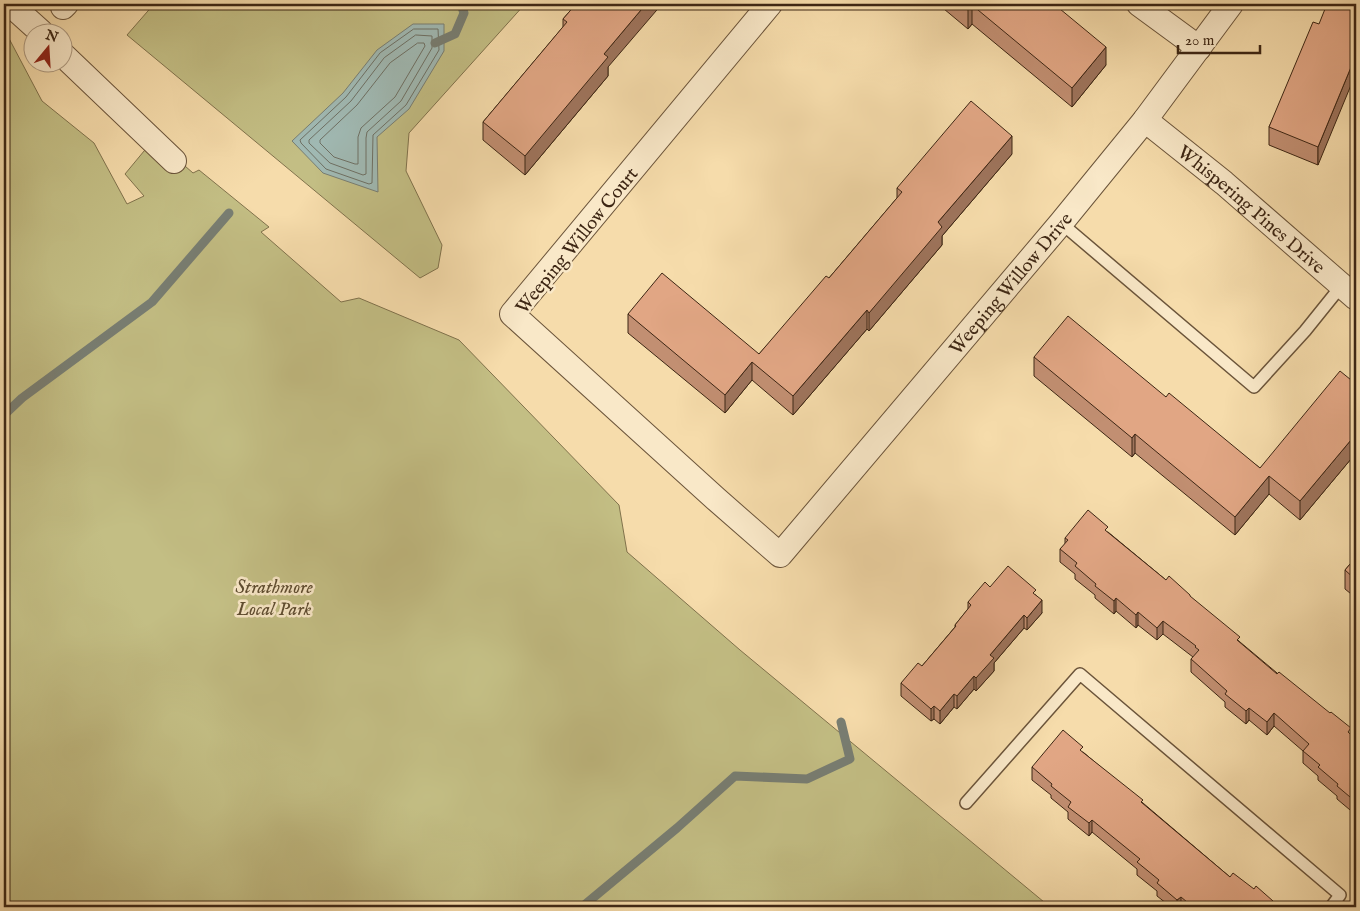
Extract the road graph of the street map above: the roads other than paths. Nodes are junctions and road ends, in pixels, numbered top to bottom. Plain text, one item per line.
1 (10, 4) edge
2 (770, 4) edge
3 (1139, 4) edge
4 (1231, 4) edge
5 (30, 22) edge
6 (1199, 48) junction
7 (72, 64) edge
8 (1145, 120) junction
9 (174, 161) dead end
10 (1061, 223) junction
11 (1349, 291) edge
12 (780, 555) joint
13 (966, 803) dead end
14 (1331, 907) edge

1 - 5 street
2 - 12 street, Weeping Willow Court
3 - 6 street
4 - 6 street, Weeping Willow Drive
6 - 8 street, Weeping Willow Drive
7 - 9 street
8 - 10 street, Weeping Willow Drive
8 - 11 street, Whispering Pines Drive
10 - 11 lane
10 - 12 street, Weeping Willow Drive
13 - 14 lane

